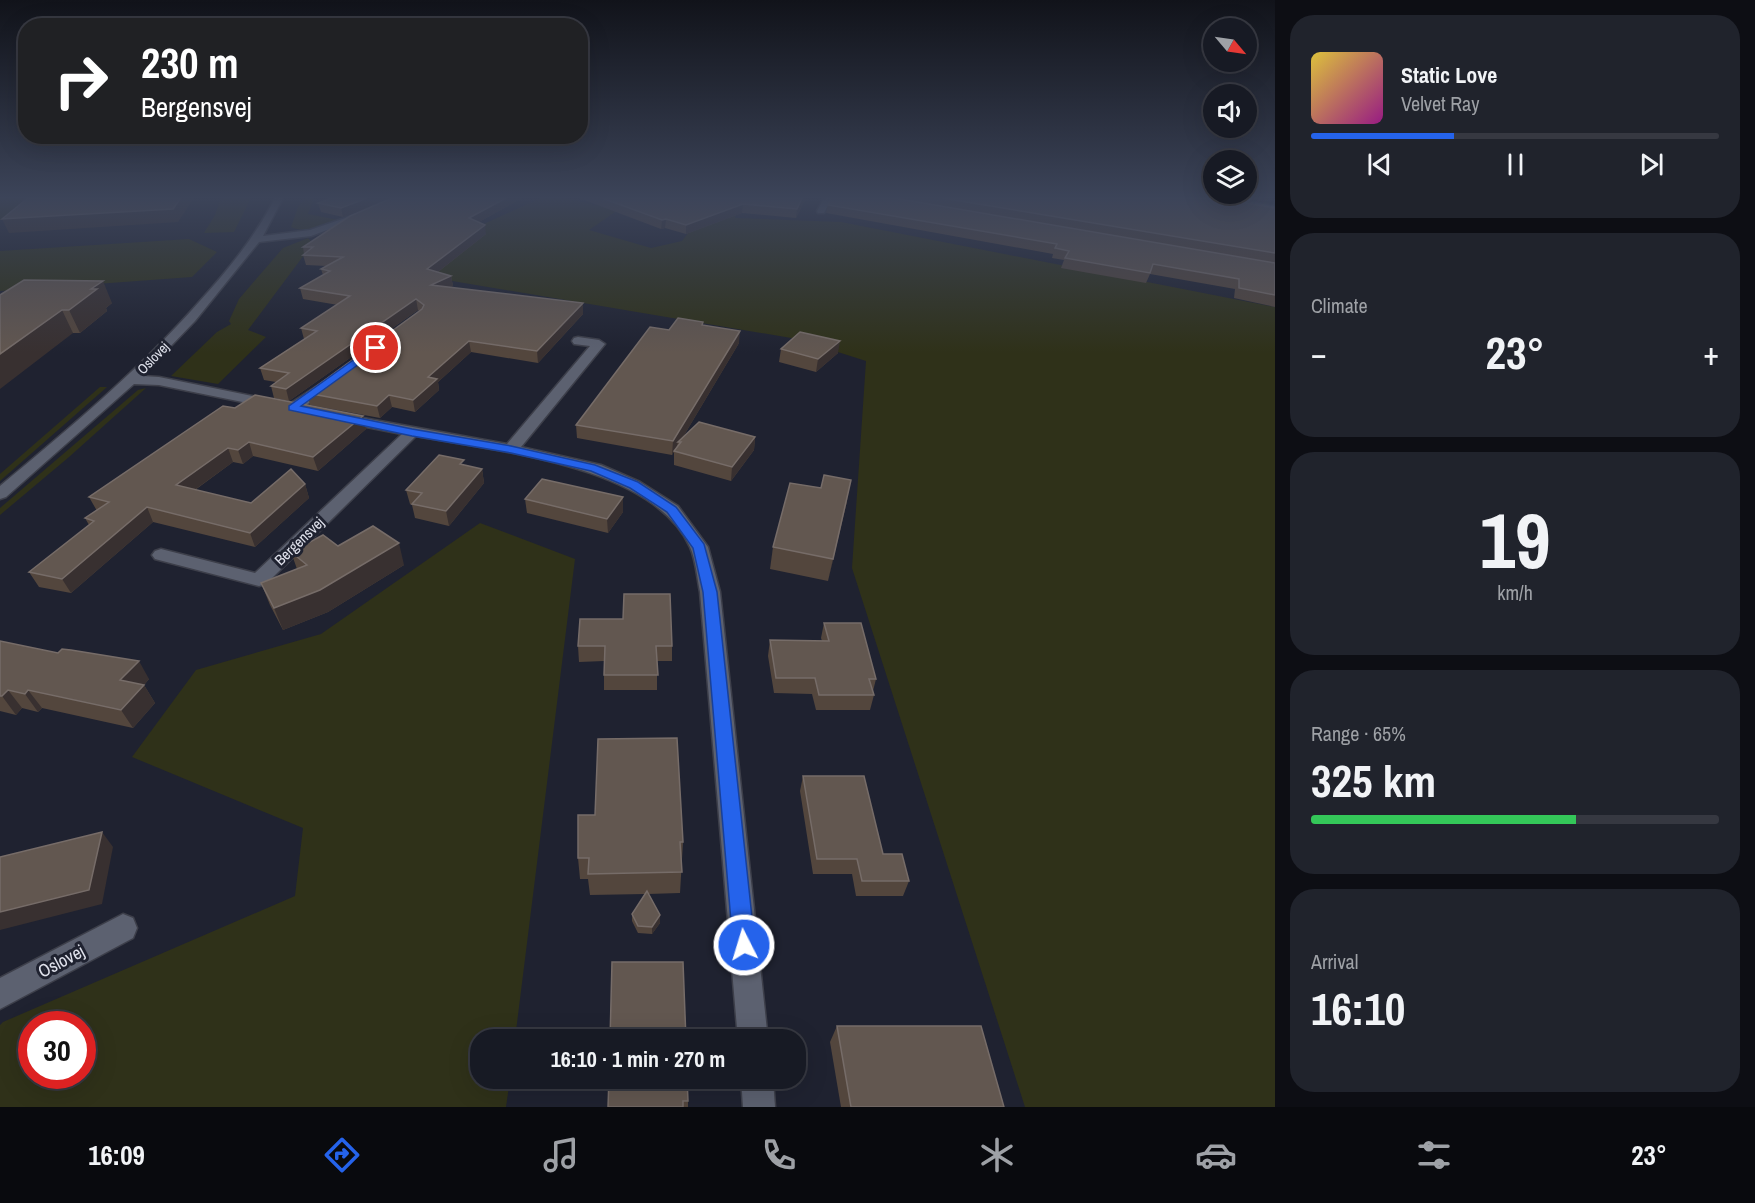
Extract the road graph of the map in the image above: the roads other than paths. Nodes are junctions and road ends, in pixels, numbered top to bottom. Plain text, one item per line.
1 (250, 250) edge
2 (578, 341) dead end
3 (336, 377) edge
4 (131, 380) junction
5 (292, 408) junction
6 (412, 432) junction
7 (511, 449) junction
8 (0, 494) edge
9 (161, 555) dead end
10 (123, 927) dead end
11 (0, 994) edge
12 (752, 1029) edge
13 (758, 1089) edge
14 (759, 1107) edge

1 - 4 street, Oslovej
2 - 7 street
3 - 5 street
4 - 5 street
4 - 8 street, Oslovej
5 - 6 street
6 - 7 street
6 - 9 street, Bergensvej
7 - 12 street
10 - 11 street, Oslovej
13 - 14 street

